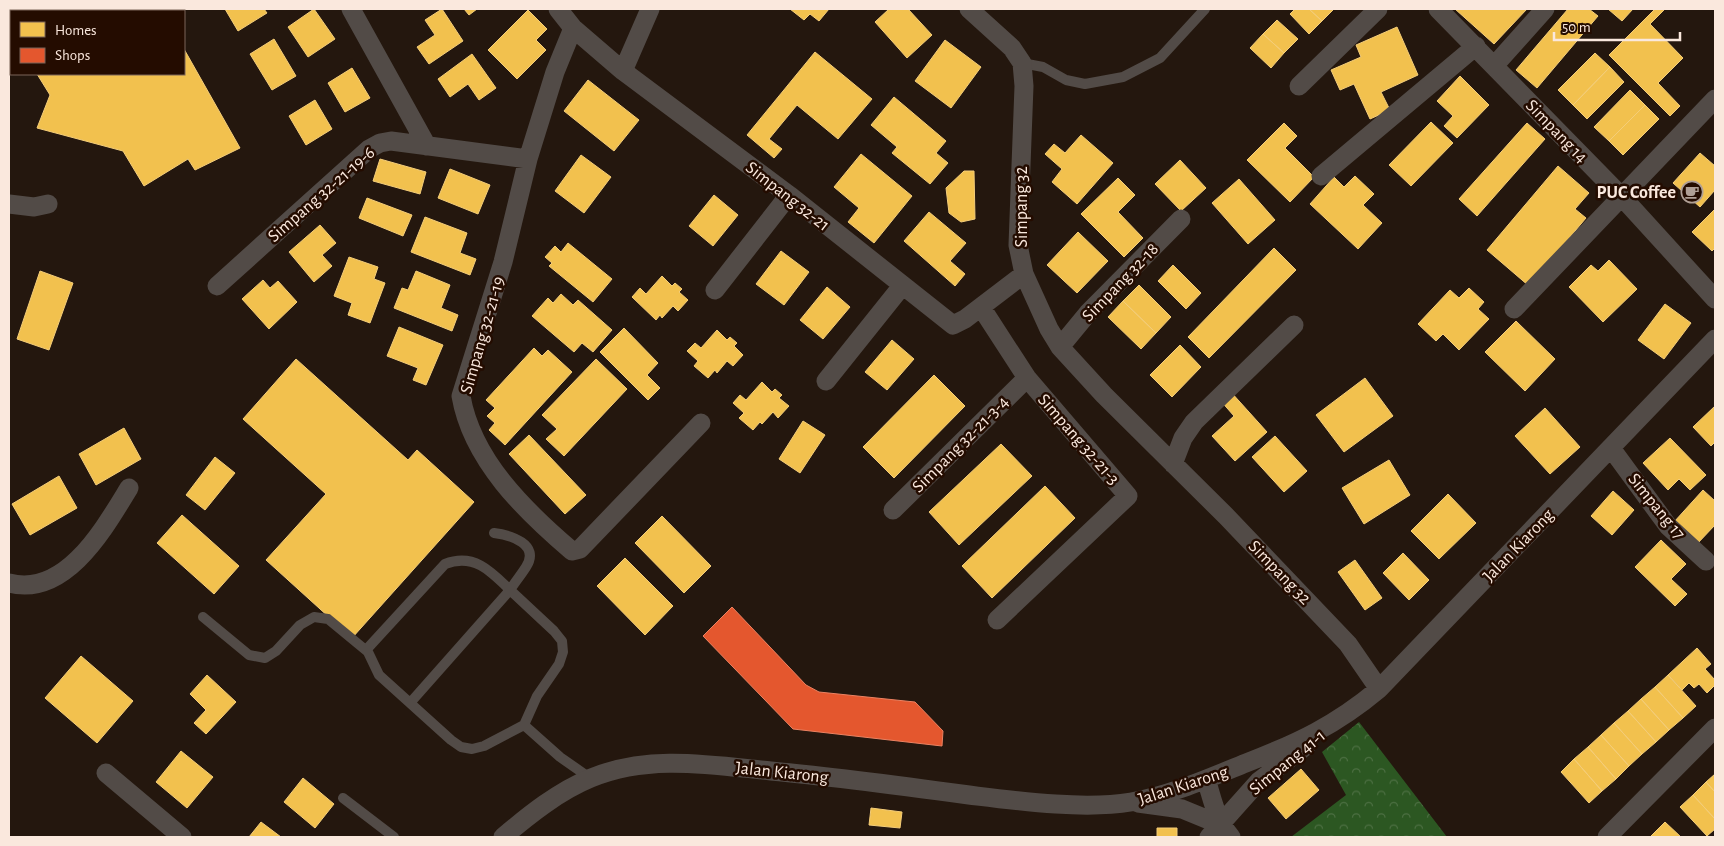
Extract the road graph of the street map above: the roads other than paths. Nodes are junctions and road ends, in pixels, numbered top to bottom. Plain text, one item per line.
1 (350, 9) edge
2 (558, 9) edge
3 (650, 9) edge
4 (969, 9) edge
5 (1205, 9) edge
6 (1378, 9) edge
7 (1438, 9) edge
8 (1545, 9) edge
9 (573, 28) junction
10 (1476, 46) junction
11 (1022, 63) junction
12 (1494, 66) junction
13 (623, 71) junction
14 (1300, 86) dead end
15 (1715, 99) edge
16 (427, 146) junction
17 (528, 159) junction
18 (1320, 176) dead end
19 (789, 195) junction
20 (1622, 197) junction
21 (9, 204) edge
22 (48, 204) dead end
23 (1181, 219) dead end
24 (1024, 274) junction
25 (218, 286) dead end
26 (902, 286) junction
27 (715, 290) dead end
28 (1715, 299) edge
29 (981, 307) junction
30 (1514, 309) dead end
31 (1294, 325) dead end
32 (1715, 339) edge
33 (1060, 347) junction
34 (1027, 378) junction
35 (826, 381) dead end
36 (702, 423) dead end
37 (1611, 448) junction
38 (1173, 464) junction
39 (129, 488) dead end
40 (893, 510) dead end
41 (494, 533) dead end
42 (1706, 561) dead end
43 (9, 583) edge
44 (510, 590) junction
45 (203, 617) dead end
46 (997, 620) dead end
47 (366, 650) junction
48 (1379, 689) junction
49 (410, 703) junction
50 (1336, 723) junction
51 (524, 725) junction
52 (1715, 728) edge
53 (106, 772) dead end
54 (590, 778) junction
55 (1206, 779) junction
56 (343, 798) dead end
57 (1132, 802) junction
58 (1220, 833) edge
59 (182, 837) edge
60 (394, 837) edge
61 (503, 837) edge
62 (1607, 837) edge

1 - 16 street
2 - 9 street, Simpang 32-21
3 - 13 street
4 - 11 street
5 - 11 lane
6 - 14 street
7 - 10 street, Simpang 14
8 - 12 street
9 - 13 street, Simpang 32-21
9 - 17 street, Simpang 32-21-19
10 - 12 street, Simpang 14
10 - 18 street
11 - 24 street, Simpang 32
12 - 20 street, Simpang 14
13 - 19 street, Simpang 32-21
15 - 20 street
16 - 17 street, Simpang 32-21-19-6
16 - 25 street, Simpang 32-21-19-6
17 - 36 street, Simpang 32-21-19
19 - 26 street, Simpang 32-21
19 - 27 street
20 - 28 street, Simpang 14
20 - 30 street
21 - 22 street
23 - 33 street, Simpang 32-18
24 - 29 street, Simpang 32-21
24 - 33 street, Simpang 32
26 - 29 street, Simpang 32-21
26 - 35 street
29 - 34 street, Simpang 32-21-3
31 - 38 street
32 - 37 street, Jalan Kiarong
33 - 38 street, Simpang 32
34 - 40 street, Simpang 32-21-3-4
34 - 46 street, Simpang 32-21-3
37 - 42 street, Simpang 17
37 - 48 street, Jalan Kiarong
38 - 48 street, Simpang 32
39 - 43 street
41 - 44 lane
44 - 47 lane
44 - 49 lane
44 - 51 lane
45 - 47 lane
47 - 49 lane
48 - 50 street, Jalan Kiarong
49 - 51 lane
50 - 55 street, Jalan Kiarong
50 - 58 street, Simpang 41-1
51 - 54 lane
52 - 62 street
53 - 59 street
54 - 57 street, Jalan Kiarong
54 - 61 street, Jalan Kiarong
55 - 57 street, Jalan Kiarong
55 - 58 street
56 - 60 lane
57 - 58 street

